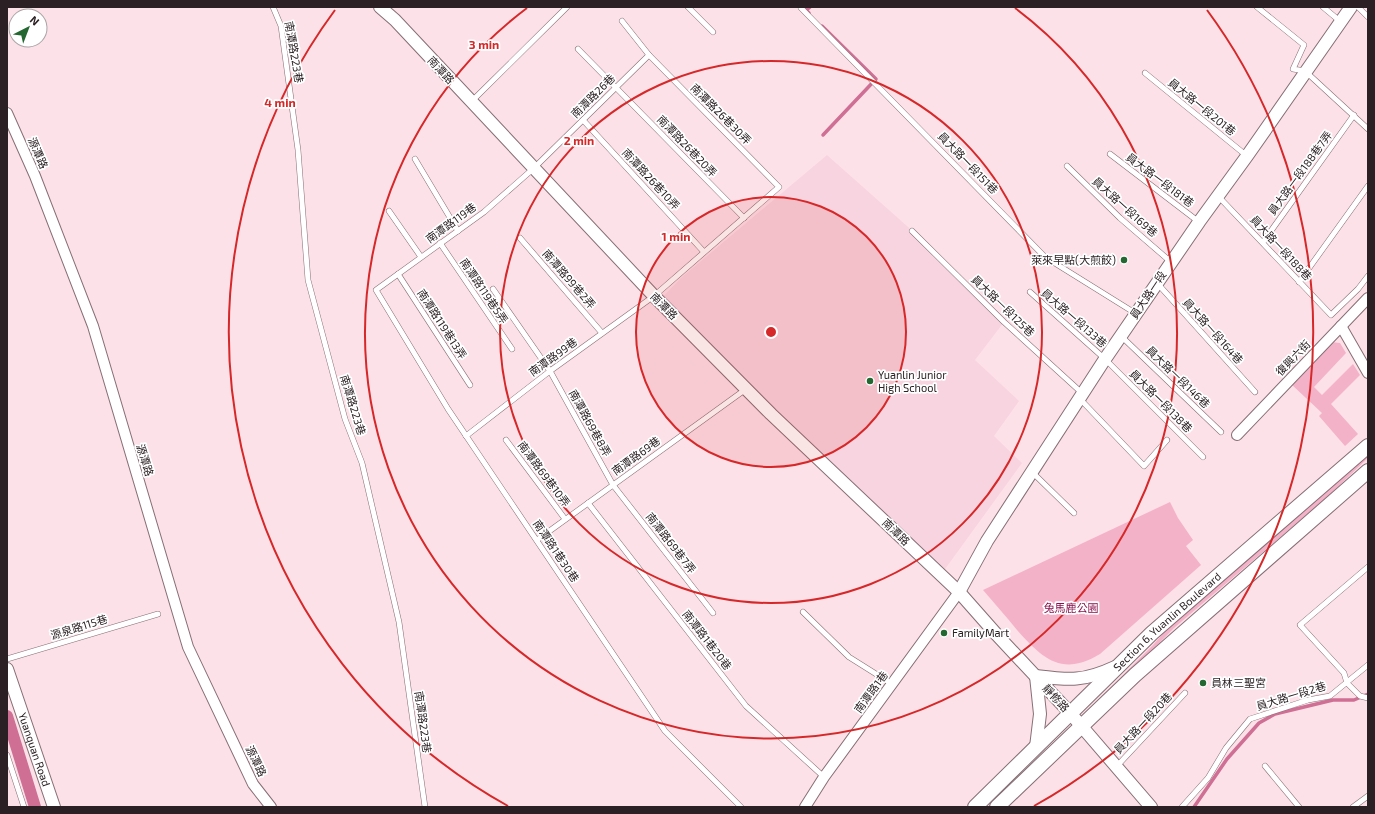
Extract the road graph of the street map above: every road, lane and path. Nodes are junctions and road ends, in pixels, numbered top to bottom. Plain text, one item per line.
1 (273, 7) edge
2 (380, 7) edge
3 (567, 7) edge
4 (688, 7) edge
5 (1257, 7) edge
6 (1323, 7) edge
7 (1351, 7) edge
8 (1358, 7) edge
9 (801, 8) edge
10 (1368, 17) edge
11 (622, 20) dead end
12 (1342, 22) junction
13 (713, 32) dead end
14 (578, 49) dead end
15 (649, 55) junction
16 (1305, 71) junction
17 (1145, 73) dead end
18 (616, 88) junction
19 (471, 101) junction
20 (7, 113) edge
21 (1354, 115) junction
22 (583, 120) junction
23 (1368, 128) edge
24 (1110, 154) dead end
25 (1247, 156) junction
26 (414, 159) dead end
27 (1066, 166) dead end
28 (534, 168) junction
29 (1368, 186) edge
30 (779, 187) joint
31 (1218, 195) junction
32 (389, 211) dead end
33 (744, 218) junction
34 (1199, 222) junction
35 (458, 230) junction
36 (912, 231) dead end
37 (520, 238) dead end
38 (1263, 242) junction
39 (440, 243) junction
40 (704, 252) junction
41 (421, 257) junction
42 (1171, 262) junction
43 (398, 274) junction
44 (1368, 276) edge
45 (1299, 282) junction
46 (1156, 283) junction
47 (376, 290) joint
48 (493, 290) dead end
49 (1030, 292) dead end
50 (654, 296) junction
51 (1368, 298) edge
52 (1136, 314) junction
53 (1341, 326) junction
54 (602, 333) junction
55 (1121, 336) junction
56 (512, 349) dead end
57 (1105, 358) junction
58 (550, 371) junction
59 (1368, 373) edge
60 (470, 385) dead end
61 (746, 389) junction
62 (1255, 392) dead end
63 (1081, 396) junction
64 (1220, 432) dead end
65 (1237, 435) dead end
66 (466, 436) junction
67 (506, 440) dead end
68 (1167, 440) dead end
69 (1368, 446) edge
70 (1203, 457) dead end
71 (1368, 471) edge
72 (1032, 472) junction
73 (613, 485) junction
74 (588, 502) junction
75 (1074, 513) dead end
76 (565, 519) junction
77 (537, 540) junction
78 (1368, 567) edge
79 (959, 592) junction
80 (803, 612) dead end
81 (158, 614) dead end
82 (713, 614) dead end
83 (7, 659) edge
84 (1122, 663) junction
85 (1368, 665) edge
86 (7, 669) edge
87 (1036, 676) junction
88 (1347, 683) junction
89 (892, 684) junction
90 (1185, 693) dead end
91 (1368, 698) edge
92 (1071, 714) junction
93 (1082, 727) junction
94 (1036, 747) junction
95 (7, 755) edge
96 (1116, 766) junction
97 (1264, 766) dead end
98 (824, 778) junction
99 (1368, 796) edge
100 (24, 807) edge
101 (54, 807) edge
102 (271, 807) edge
103 (425, 807) edge
104 (741, 807) edge
105 (805, 807) edge
106 (975, 807) edge
107 (997, 807) edge
108 (1151, 807) edge
109 (1182, 807) edge
110 (1299, 807) edge
111 (1354, 807) edge

1 - 103 lane, 南潭路223巷
2 - 19 street, 南潭路
3 - 19 lane
4 - 13 lane
5 - 16 lane
6 - 12 lane
7 - 12 street, 員大路一段
8 - 10 lane
9 - 52 lane, 員大路一段151巷
11 - 15 lane, 南潭路26巷30弄
12 - 16 street, 員大路一段
14 - 18 lane, 南潭路26巷20弄
15 - 18 lane, 南潭路26巷
15 - 30 lane, 南潭路26巷30弄
16 - 21 lane
16 - 25 street, 員大路一段
17 - 25 lane, 員大路一段201巷
18 - 22 lane, 南潭路26巷
18 - 33 lane, 南潭路26巷20弄
19 - 28 street, 南潭路
20 - 102 street, 源潭路
21 - 23 lane
21 - 38 lane, 員大路一段188巷7弄
22 - 28 lane, 南潭路26巷
22 - 40 lane, 南潭路26巷10弄
24 - 34 lane, 員大路一段181巷
25 - 31 street, 員大路一段
26 - 35 lane
27 - 42 lane, 員大路一段169巷
28 - 35 lane, 南潭路119巷
28 - 50 street, 南潭路
29 - 45 lane
30 - 33 lane, 南潭路99巷
31 - 34 street, 員大路一段
31 - 38 lane, 員大路一段188巷
32 - 41 lane
33 - 40 lane, 南潭路99巷
34 - 42 street, 員大路一段
35 - 39 lane, 南潭路119巷
36 - 63 lane, 員大路一段125巷
37 - 54 lane, 南潭路99巷2弄
38 - 45 lane, 員大路一段188巷
39 - 41 lane, 南潭路119巷
39 - 56 lane, 南潭路119巷5弄
40 - 50 lane, 南潭路99巷
41 - 43 lane, 南潭路119巷
42 - 46 street, 員大路一段
43 - 47 lane, 南潭路119巷
43 - 60 lane, 南潭路119巷13弄
44 - 45 lane, 員大路一段188巷
46 - 52 street, 員大路一段
46 - 62 lane, 員大路一段164巷
47 - 66 lane, 南潭路1巷30巷
48 - 58 lane, 南潭路69巷8弄
49 - 57 lane, 員大路一段133巷
50 - 54 lane, 南潭路99巷
50 - 61 street, 南潭路
51 - 53 street, 復興六街
52 - 55 street, 員大路一段
53 - 59 street
53 - 65 street, 復興六街
54 - 58 lane, 南潭路99巷
55 - 57 street, 員大路一段
55 - 64 lane, 員大路一段146巷
57 - 63 street, 員大路一段
57 - 70 lane, 員大路一段138巷
58 - 66 lane, 南潭路99巷
58 - 73 lane, 南潭路69巷8弄
61 - 73 lane, 南潭路69巷
61 - 79 street, 南潭路
63 - 68 lane, 員大路一段125巷
63 - 72 street, 員大路一段
66 - 77 lane, 南潭路1巷30巷
67 - 76 lane, 南潭路69巷10弄
69 - 84 main road, Section 6, Yuanlin Boulevard
71 - 93 main road, Section 6, Yuanlin Boulevard
72 - 75 lane
72 - 79 street, 員大路一段
73 - 74 lane, 南潭路69巷
73 - 82 lane, 南潭路69巷7弄
74 - 76 lane, 南潭路69巷
74 - 98 lane, 南潭路1巷20巷
76 - 77 lane, 南潭路69巷
77 - 104 lane, 南潭路1巷30巷
78 - 88 lane
79 - 87 street, 靜修路
79 - 89 street, 南潭路1巷
80 - 89 lane
81 - 83 lane, 源泉路115巷
84 - 87 street
84 - 92 main road, Section 6, Yuanlin Boulevard
85 - 88 lane, 員大路一段2巷
86 - 101 street, Yuanquan Road
87 - 92 street, 靜修路
87 - 94 street
88 - 91 lane
88 - 109 lane, 員大路一段2巷
89 - 98 street, 南潭路1巷
90 - 96 lane, 員大路一段20巷
92 - 93 street, 靜修路
92 - 94 main road, Section 6, Yuanlin Boulevard
93 - 96 street, 靜修路
93 - 107 main road, Section 6, Yuanlin Boulevard
94 - 106 main road, Section 6, Yuanlin Boulevard
95 - 100 lane
96 - 108 street, 靜修路
97 - 110 lane
98 - 105 street, 南潭路1巷
99 - 111 lane

